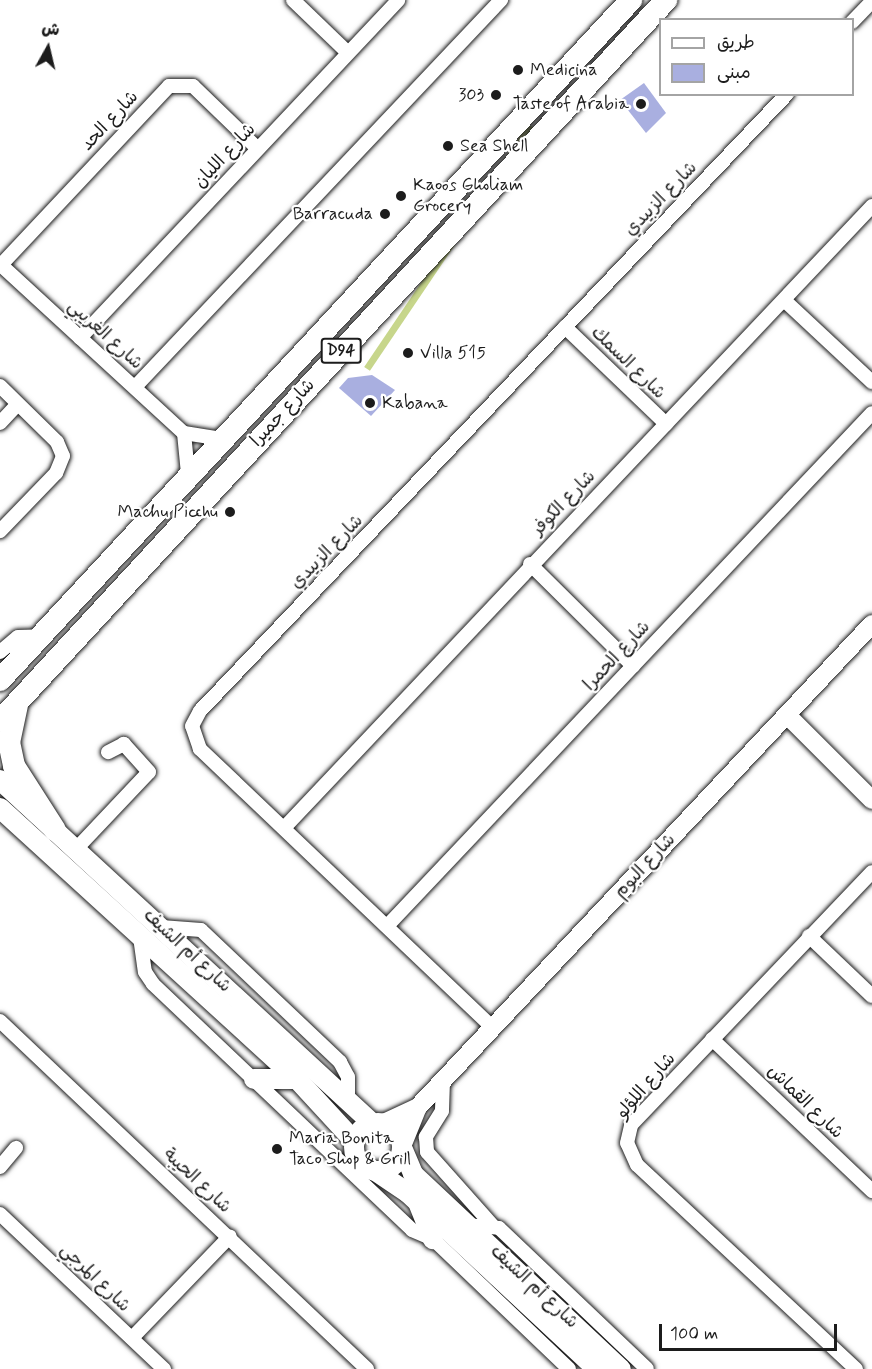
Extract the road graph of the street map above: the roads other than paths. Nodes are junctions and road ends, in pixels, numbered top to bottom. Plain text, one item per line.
1 (293, 0) edge
2 (398, 0) edge
3 (501, 0) edge
4 (631, 0) edge
5 (666, 0) edge
6 (872, 1) edge
7 (854, 20) edge
8 (348, 52) junction
9 (785, 96) edge
10 (257, 148) junction
11 (872, 206) edge
12 (0, 265) edge
13 (785, 301) junction
14 (565, 327) junction
15 (80, 338) junction
16 (872, 382) edge
17 (0, 386) edge
18 (135, 387) junction
19 (16, 406) junction
20 (872, 413) edge
21 (0, 423) edge
22 (666, 424) junction
23 (184, 433) junction
24 (222, 439) junction
25 (188, 474) junction
26 (0, 531) edge
27 (530, 564) junction
28 (872, 624) edge
29 (45, 636) junction
30 (0, 652) edge
31 (633, 666) junction
32 (0, 680) edge
33 (18, 702) junction
34 (787, 715) junction
35 (0, 721) edge
36 (108, 752) dead end
37 (0, 780) edge
38 (872, 800) edge
39 (0, 808) edge
40 (284, 828) junction
41 (54, 830) junction
42 (78, 847) junction
43 (872, 872) edge
44 (389, 924) junction
45 (809, 936) junction
46 (140, 937) junction
47 (872, 996) edge
48 (0, 1022) edge
49 (493, 1028) junction
50 (712, 1039) junction
51 (254, 1079) junction
52 (297, 1080) junction
53 (443, 1081) junction
54 (418, 1107) junction
55 (378, 1123) junction
56 (354, 1141) junction
57 (403, 1147) junction
58 (16, 1149) dead end
59 (0, 1167) edge
60 (377, 1172) junction
61 (872, 1191) edge
62 (418, 1202) junction
63 (0, 1214) edge
64 (466, 1225) junction
65 (492, 1225) junction
66 (230, 1236) junction
67 (433, 1239) junction
68 (132, 1338) junction
69 (164, 1369) edge
70 (367, 1369) edge
71 (568, 1369) edge
72 (597, 1369) edge
73 (621, 1369) edge
74 (647, 1369) edge
75 (856, 1369) edge

1 - 8 street
2 - 8 street, شارع الليان
3 - 18 street
4 - 24 main road, شارع جميرا / D94
5 - 33 main road, شارع جميرا / D94
6 - 7 street
8 - 10 street, شارع الليان
9 - 14 street, شارع الزبيدي
10 - 12 street, شارع الحد
10 - 15 street, شارع الليان
11 - 13 street, شارع الكوفر
12 - 15 street, شارع الغريبي
13 - 16 street
13 - 22 street, شارع الكوفر
14 - 22 street, شارع السمك
14 - 40 street, شارع الزبيدي
15 - 18 street, شارع الغريبي
17 - 19 street
18 - 23 street, شارع الغريبي
19 - 21 street
19 - 26 street
20 - 31 street, شارع الحمرا
22 - 27 street, شارع الكوفر
23 - 24 street
23 - 25 street
24 - 25 main road, شارع جميرا / D94
25 - 29 main road, شارع جميرا / D94
27 - 31 street
27 - 40 street, شارع الكوفر
28 - 34 street, شارع البوم
29 - 30 street
29 - 32 main road, شارع جميرا / D94
31 - 44 street, شارع الحمرا
33 - 35 main road, شارع جميرا / D94
33 - 41 main road
34 - 38 street
34 - 49 street, شارع البوم
36 - 42 street
37 - 41 main road, شارع أم الشيف
39 - 46 main road, شارع أم الشيف
40 - 44 street, شارع الزبيدي
41 - 42 main road, شارع أم الشيف
42 - 55 main road, شارع أم الشيف
43 - 45 street, شارع اللؤلو
44 - 49 street, شارع الزبيدي
45 - 47 street
45 - 50 street, شارع اللؤلو
46 - 51 street
46 - 52 main road, شارع أم الشيف
48 - 66 street, شارع الحيبة
49 - 53 street, شارع البوم
50 - 61 street, شارع القماش
50 - 75 street, شارع اللؤلو
51 - 52 main road
51 - 67 street
52 - 56 main road, شارع أم الشيف
53 - 54 street, شارع البوم
53 - 65 street
54 - 55 street, شارع البوم
54 - 57 street, شارع البوم
55 - 56 main road
55 - 57 main road
56 - 60 main road
57 - 60 main road
57 - 64 main road, شارع أم الشيف
58 - 59 street
60 - 62 main road, شارع أم الشيف
62 - 67 main road
62 - 72 main road, شارع أم الشيف
63 - 68 street, شارع المرجي
64 - 65 street
64 - 73 main road, شارع أم الشيف
65 - 74 street
66 - 68 street
66 - 70 street, شارع الحيبة
67 - 71 street
68 - 69 street, شارع المرجي

